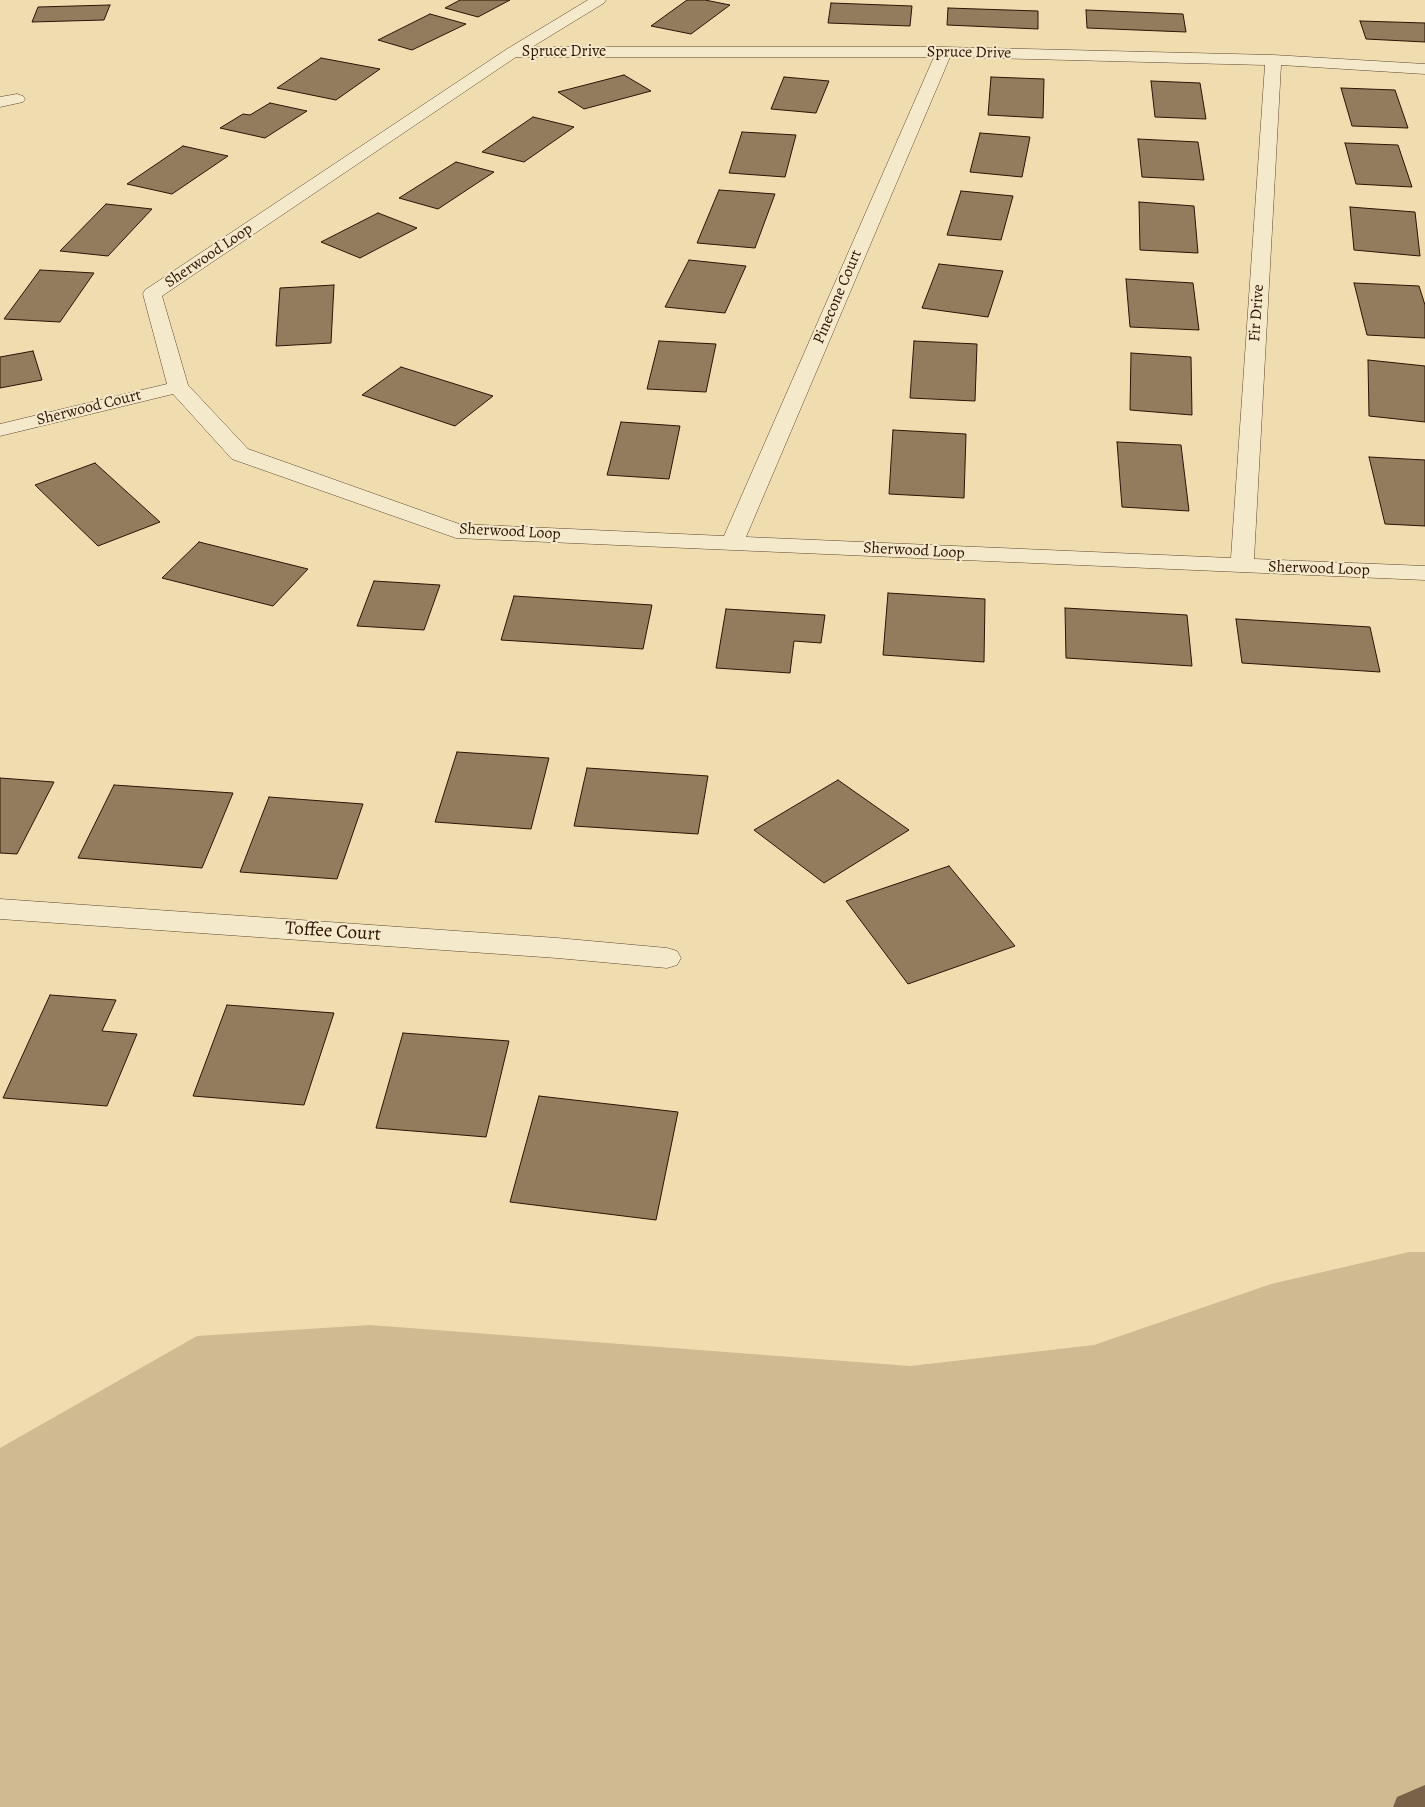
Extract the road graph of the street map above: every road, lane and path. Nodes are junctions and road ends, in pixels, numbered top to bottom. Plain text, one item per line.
1 (599, 0) edge
2 (513, 52) junction
3 (944, 52) junction
4 (1273, 60) junction
5 (1425, 70) edge
6 (17, 99) dead end
7 (0, 102) edge
8 (178, 387) junction
9 (0, 430) edge
10 (732, 543) junction
11 (1242, 566) junction
12 (1425, 573) edge
13 (0, 909) edge
14 (666, 958) dead end

1 - 2 street, Sherwood Loop
2 - 3 street, Spruce Drive
2 - 8 street, Sherwood Loop
3 - 4 street, Spruce Drive
3 - 10 street, Pinecone Court
4 - 5 street, Spruce Drive
4 - 11 street, Fir Drive
6 - 7 street
8 - 9 street, Sherwood Court
8 - 10 street, Sherwood Loop
10 - 11 street, Sherwood Loop
11 - 12 street, Sherwood Loop
13 - 14 street, Toffee Court

